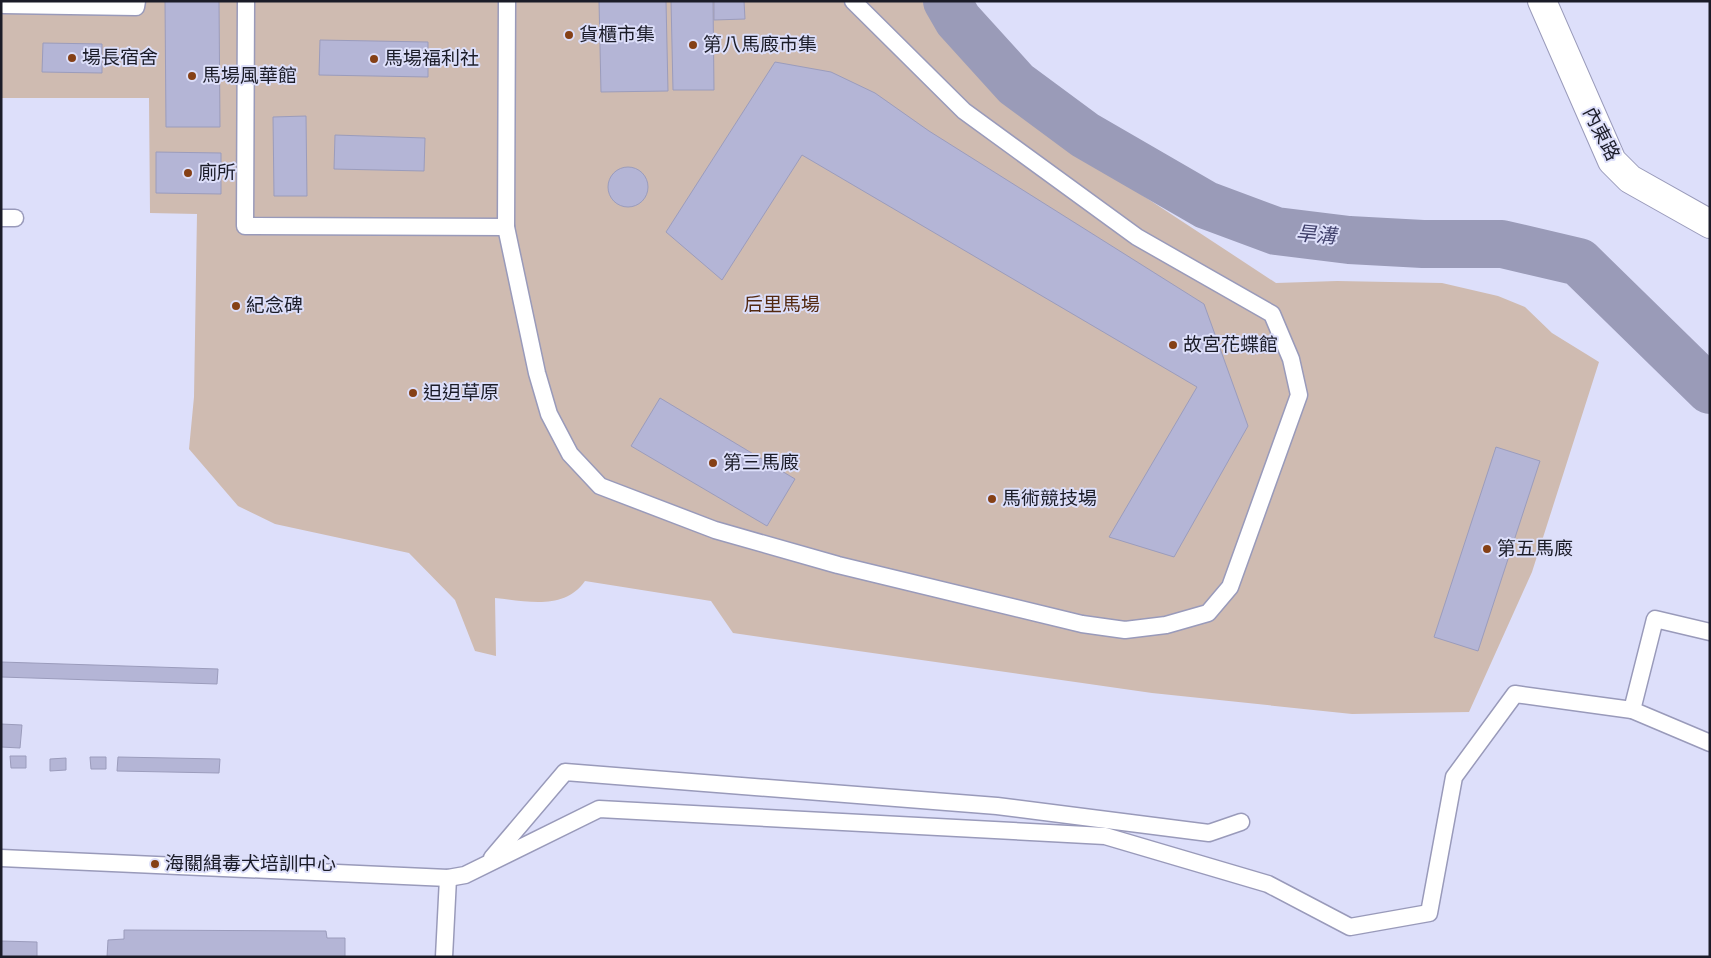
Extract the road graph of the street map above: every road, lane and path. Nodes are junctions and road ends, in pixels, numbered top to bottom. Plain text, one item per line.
1 (4, 1) edge
2 (137, 1) edge
3 (246, 1) edge
4 (507, 1) edge
5 (854, 1) edge
6 (1542, 1) edge
7 (1710, 224) edge
8 (506, 227) junction
9 (1710, 632) edge
10 (1632, 710) junction
11 (1710, 743) edge
12 (1241, 822) dead end
13 (1, 858) edge
14 (488, 864) junction
15 (448, 878) junction
16 (444, 957) edge

1 - 2 lane
3 - 8 lane
4 - 8 lane
5 - 8 lane
6 - 7 street, 內東路
9 - 10 lane
10 - 11 lane
10 - 14 lane
12 - 14 lane
13 - 15 lane
14 - 15 lane
15 - 16 lane

